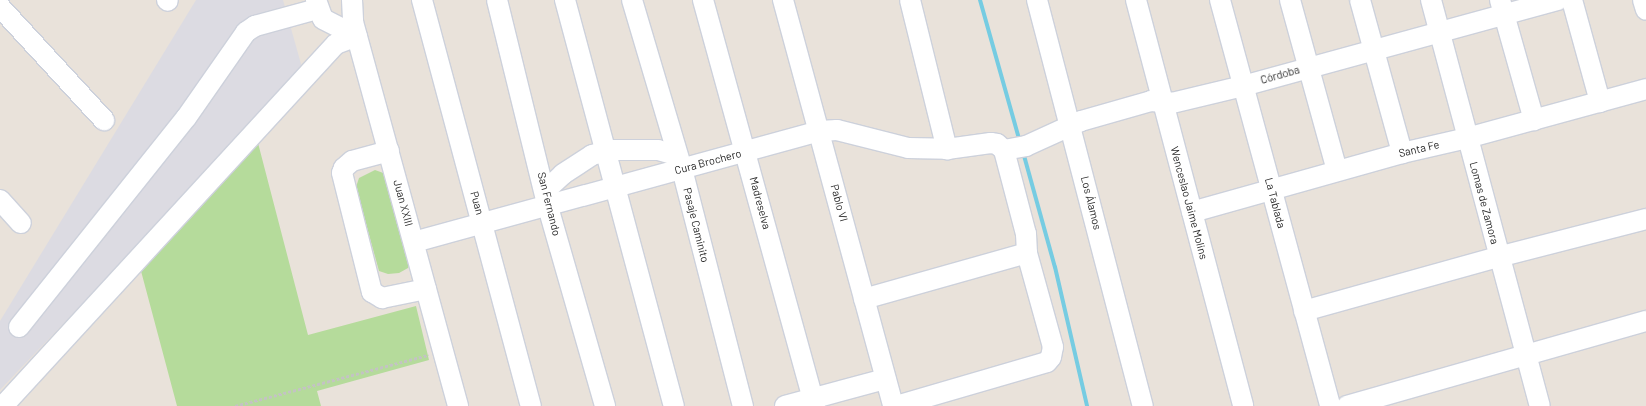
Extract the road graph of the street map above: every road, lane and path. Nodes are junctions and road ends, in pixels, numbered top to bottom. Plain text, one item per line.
1 (422, 0) edge
2 (497, 0) edge
3 (565, 0) edge
4 (632, 0) edge
5 (702, 0) edge
6 (783, 0) edge
7 (910, 0) edge
8 (1037, 0) edge
9 (1136, 0) edge
10 (1220, 0) edge
11 (1290, 0) edge
12 (1360, 0) edge
13 (1431, 0) edge
14 (1558, 0) edge
15 (1572, 0) edge
16 (1643, 0) edge
17 (317, 4) edge
18 (352, 6) edge
19 (0, 7) edge
20 (1502, 7) edge
21 (1646, 10) edge
22 (332, 24) junction
23 (1439, 31) junction
24 (357, 36) junction
25 (1374, 49) junction
26 (1309, 67) junction
27 (1243, 86) junction
28 (1646, 89) edge
29 (1162, 102) junction
30 (1600, 102) junction
31 (104, 120) dead end
32 (1534, 120) junction
33 (1071, 125) junction
34 (820, 130) junction
35 (1466, 138) junction
36 (1015, 148) junction
37 (947, 149) junction
38 (389, 151) junction
39 (605, 151) junction
40 (746, 152) junction
41 (1402, 153) junction
42 (679, 162) junction
43 (1337, 171) junction
44 (615, 187) junction
45 (1272, 190) junction
46 (547, 198) junction
47 (0, 200) edge
48 (1192, 212) junction
49 (1646, 219) edge
50 (21, 222) dead end
51 (482, 223) junction
52 (414, 242) junction
53 (1027, 253) junction
54 (1498, 257) junction
55 (426, 289) junction
56 (864, 299) junction
57 (1304, 311) junction
58 (1646, 321) edge
59 (19, 327) dead end
60 (442, 351) junction
61 (1526, 355) junction
62 (885, 379) junction
63 (814, 402) edge
64 (3, 406) edge
65 (235, 406) edge
66 (458, 406) edge
67 (530, 406) edge
68 (605, 406) edge
69 (674, 406) edge
70 (743, 406) edge
71 (785, 406) edge
72 (894, 406) edge
73 (1143, 406) edge
74 (1243, 406) edge
75 (1330, 406) edge
76 (1347, 406) edge
77 (1540, 406) edge

1 - 51 street, Puan
2 - 46 street, San Fernando
3 - 39 street
4 - 42 street, Pasaje Caminito
5 - 40 street, Madreselva
6 - 34 street, Pablo VI
7 - 37 street
8 - 33 street, Los Álamos
9 - 29 street, Wenceslao Jaime Molins
10 - 27 street, La Tablada
11 - 26 street
12 - 25 street
13 - 23 street, Lomas de Zamora
14 - 20 street, Córdoba
15 - 30 street
16 - 21 street
17 - 22 street
17 - 59 street
18 - 22 street
18 - 24 street, Juan XXIII
19 - 31 street
20 - 23 street, Córdoba
20 - 32 street
22 - 24 street
23 - 25 street, Córdoba
23 - 35 street, Lomas de Zamora
24 - 38 street, Juan XXIII
24 - 64 street
25 - 26 street, Córdoba
25 - 41 street
26 - 27 street, Córdoba
26 - 43 street
27 - 29 street, Córdoba
27 - 45 street, La Tablada
28 - 30 street, Santa Fe
29 - 33 street, Córdoba
29 - 48 street, Wenceslao Jaime Molins
30 - 32 street, Santa Fe
32 - 35 street, Santa Fe
33 - 36 street, Córdoba
33 - 73 street, Los Álamos
34 - 37 street, Cura Brochero
34 - 40 street, Cura Brochero
34 - 56 street, Pablo VI
35 - 41 street, Santa Fe
35 - 54 street, Lomas de Zamora
36 - 37 street, Cura Brochero
36 - 53 street
38 - 52 street, Juan XXIII
38 - 55 street
39 - 42 street
39 - 44 street
39 - 46 street
40 - 42 street, Cura Brochero
40 - 63 street, Madreselva
41 - 43 street, Santa Fe
42 - 44 street, Cura Brochero
42 - 70 street, Pasaje Caminito
43 - 45 street, Santa Fe
44 - 46 street, Cura Brochero
44 - 69 street
45 - 48 street, Santa Fe
45 - 57 street, La Tablada
46 - 51 street, Cura Brochero
46 - 68 street, San Fernando
47 - 50 street
48 - 74 street, Wenceslao Jaime Molins
49 - 54 street
51 - 52 street, Cura Brochero
51 - 67 street, Puan
52 - 55 street, Juan XXIII
53 - 56 street
53 - 72 street
54 - 57 street
54 - 61 street, Lomas de Zamora
55 - 60 street, Juan XXIII
56 - 62 street, Pablo VI
57 - 75 street, La Tablada
58 - 61 street
60 - 65 path
60 - 66 street, Juan XXIII
61 - 76 street
61 - 77 street, Lomas de Zamora
62 - 63 street
62 - 72 street, Pablo VI
63 - 71 street

